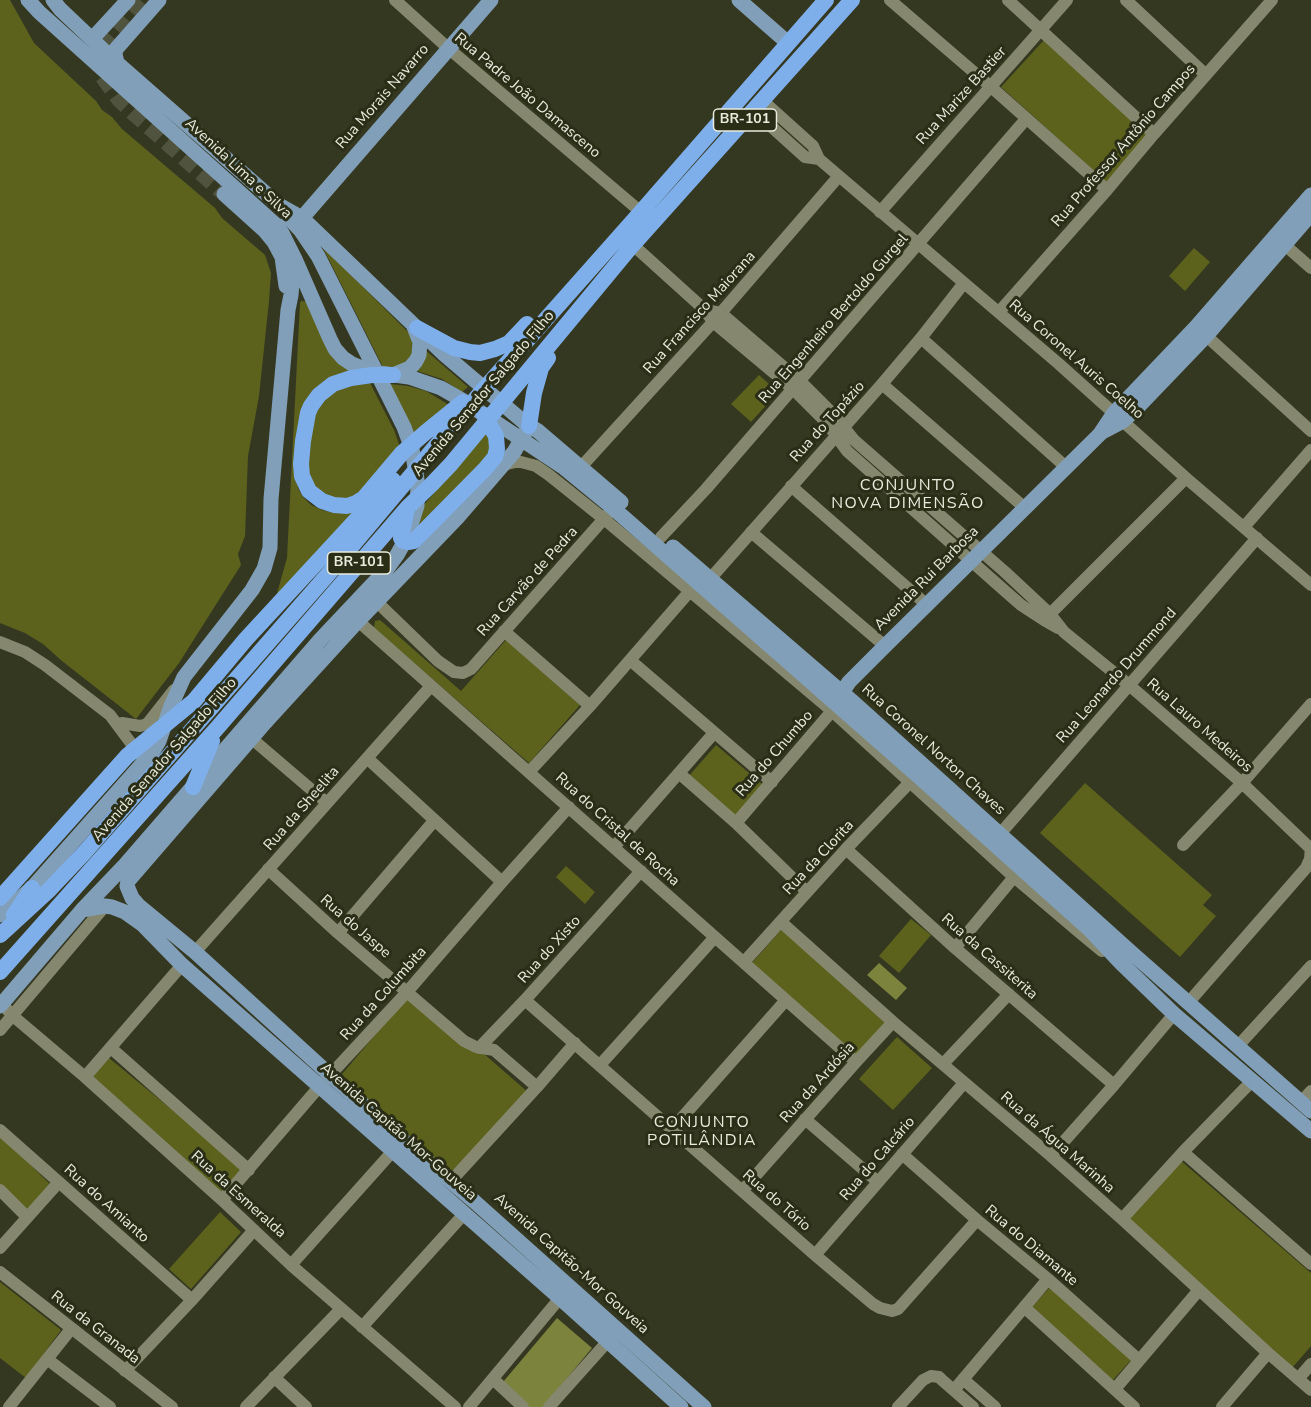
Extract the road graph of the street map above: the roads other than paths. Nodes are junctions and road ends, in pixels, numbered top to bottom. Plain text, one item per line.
1 (28, 0) edge
2 (53, 0) edge
3 (128, 0) edge
4 (159, 0) edge
5 (395, 0) edge
6 (491, 0) edge
7 (739, 0) edge
8 (826, 0) edge
9 (852, 0) edge
10 (890, 0) edge
11 (1008, 0) edge
12 (1067, 0) edge
13 (1126, 0) edge
14 (1272, 0) edge
15 (1041, 31) junction
16 (93, 38) junction
17 (788, 43) junction
18 (448, 48) junction
19 (117, 63) junction
20 (1206, 75) junction
21 (990, 86) junction
22 (759, 106) junction
23 (1026, 119) junction
24 (1154, 134) junction
25 (838, 176) junction
26 (1107, 190) junction
27 (224, 194) tunnel mouth
28 (1311, 195) edge
29 (279, 206) junction
30 (641, 212) junction
31 (880, 212) junction
32 (1311, 214) edge
33 (302, 218) junction
34 (1280, 240) junction
35 (629, 242) junction
36 (919, 245) junction
37 (294, 259) junction
38 (1311, 268) edge
39 (964, 283) junction
40 (288, 310) junction
41 (999, 312) junction
42 (717, 317) junction
43 (415, 326) junction
44 (1201, 331) junction
45 (921, 338) junction
46 (393, 375) junction
47 (496, 375) junction
48 (430, 383) joint
49 (882, 384) junction
50 (797, 385) junction
51 (483, 390) junction
52 (1119, 417) junction
53 (490, 421) junction
54 (525, 430) junction
55 (840, 431) junction
56 (1311, 431) edge
57 (1311, 450) edge
58 (503, 465) junction
59 (581, 467) junction
60 (1066, 467) junction
61 (1186, 478) junction
62 (791, 486) junction
63 (408, 507) junction
64 (1025, 508) junction
65 (608, 514) junction
66 (1244, 527) junction
67 (751, 532) junction
68 (661, 537) junction
69 (1257, 538) junction
70 (976, 556) junction
71 (710, 579) junction
72 (1311, 585) edge
73 (690, 591) junction
74 (376, 602) junction
75 (927, 604) junction
76 (1047, 617) junction
77 (358, 621) junction
78 (504, 631) junction
79 (0, 642) edge
80 (885, 646) junction
81 (630, 660) junction
82 (184, 678) junction
83 (1129, 685) junction
84 (431, 686) junction
85 (836, 702) junction
86 (1311, 704) edge
87 (590, 706) junction
88 (118, 721) junction
89 (218, 727) junction
90 (252, 731) junction
91 (714, 734) junction
92 (159, 741) junction
93 (367, 758) junction
94 (145, 762) junction
95 (529, 772) junction
96 (680, 774) junction
97 (914, 778) junction
98 (771, 782) junction
99 (1242, 783) junction
100 (193, 787) junction
101 (327, 803) junction
102 (569, 807) junction
103 (434, 821) junction
104 (736, 823) junction
105 (1000, 834) junction
106 (1183, 845) dead end
107 (614, 848) junction
108 (1310, 848) edge
109 (846, 849) junction
110 (268, 869) junction
111 (640, 871) junction
112 (1014, 877) junction
113 (502, 882) junction
114 (32, 888) junction
115 (807, 892) junction
116 (0, 898) edge
117 (105, 906) junction
118 (82, 910) junction
119 (0, 915) edge
120 (781, 922) junction
121 (338, 933) junction
122 (1, 934) edge
123 (715, 937) junction
124 (955, 948) junction
125 (195, 952) junction
126 (744, 962) junction
127 (1121, 963) junction
128 (182, 965) junction
129 (1311, 966) edge
130 (0, 972) edge
131 (407, 992) junction
132 (1009, 994) junction
133 (525, 1000) junction
134 (786, 1000) junction
135 (1188, 1003) junction
136 (1, 1005) edge
137 (1174, 1014) junction
138 (13, 1016) junction
139 (893, 1022) junction
140 (0, 1030) edge
141 (1221, 1032) junction
142 (575, 1043) junction
143 (1210, 1044) junction
144 (1238, 1046) junction
145 (111, 1048) junction
146 (479, 1048) junction
147 (856, 1062) junction
148 (943, 1064) junction
149 (600, 1065) junction
150 (330, 1075) junction
151 (84, 1077) junction
152 (1252, 1081) junction
153 (964, 1083) junction
154 (1114, 1085) junction
155 (319, 1087) junction
156 (537, 1087) junction
157 (1308, 1101) edge
158 (805, 1119) junction
159 (672, 1129) junction
160 (0, 1130) edge
161 (1311, 1131) edge
162 (393, 1151) junction
163 (1183, 1152) junction
164 (902, 1155) junction
165 (1051, 1155) junction
166 (249, 1170) junction
167 (451, 1181) junction
168 (59, 1182) junction
169 (878, 1182) junction
170 (0, 1190) edge
171 (742, 1191) junction
172 (222, 1200) junction
173 (464, 1214) junction
174 (27, 1217) junction
175 (1122, 1219) junction
176 (977, 1220) junction
177 (254, 1230) junction
178 (0, 1248) edge
179 (815, 1255) junction
180 (1311, 1264) edge
181 (291, 1265) junction
182 (0, 1272) edge
183 (1048, 1279) junction
184 (1200, 1290) junction
185 (560, 1298) junction
186 (192, 1300) junction
187 (1024, 1307) junction
188 (341, 1309) junction
189 (362, 1327) junction
190 (71, 1329) junction
191 (608, 1341) junction
192 (1268, 1353) junction
193 (47, 1359) junction
194 (1140, 1360) junction
195 (1311, 1364) edge
196 (125, 1371) junction
197 (274, 1377) junction
198 (660, 1378) junction
199 (1298, 1378) junction
200 (494, 1379) junction
201 (963, 1379) junction
202 (1115, 1389) junction
203 (954, 1390) junction
204 (1311, 1390) edge
205 (0, 1402) edge
206 (446, 1404) edge
207 (8, 1407) edge
208 (110, 1407) edge
209 (172, 1407) edge
210 (246, 1407) edge
211 (306, 1407) edge
212 (469, 1407) edge
213 (523, 1407) edge
214 (549, 1407) edge
215 (681, 1407) edge
216 (704, 1407) edge
217 (898, 1407) edge
218 (973, 1407) edge
219 (994, 1407) edge
220 (1134, 1407) edge
221 (1222, 1407) edge

1 - 37 main road, Avenida Lima e Silva
2 - 16 main road, Avenida Lima e Silva
3 - 16 main road
4 - 19 main road
5 - 18 street, Rua Padre João Damasceno
6 - 18 main road, Rua Morais Navarro
7 - 17 main road
8 - 17 highway, Avenida Senador Salgado Filho / BR-101
9 - 22 highway, Avenida Senador Salgado Filho / BR-101
10 - 21 street
11 - 15 street
12 - 15 street, Rua Marize Bastier
13 - 20 street
14 - 20 street, Rua Professor Antônio Campos
15 - 21 street, Rua Marize Bastier
15 - 24 street
16 - 19 main road, Avenida Lima e Silva
17 - 30 highway, Avenida Senador Salgado Filho / BR-101
18 - 30 street, Rua Padre João Damasceno
18 - 33 main road, Rua Morais Navarro
19 - 29 main road, Avenida Lima e Silva
20 - 24 street, Rua Professor Antônio Campos
21 - 23 street
21 - 31 street, Rua Marize Bastier
22 - 25 street, Rua Coronel Auris Coelho
22 - 35 highway, Avenida Senador Salgado Filho / BR-101
23 - 26 street
23 - 36 street, Rua Engenheiro Bertoldo Gurgel
24 - 26 street, Rua Professor Antônio Campos
25 - 31 street, Rua Coronel Auris Coelho
25 - 42 street, Rua Francisco Maiorana
26 - 41 street, Rua Professor Antônio Campos
27 - 40 main road
28 - 34 main road, Avenida Rui Barbosa
29 - 33 main road, Avenida Lima e Silva
29 - 90 main road
30 - 35 highway, Avenida Senador Salgado Filho / BR-101
31 - 36 street, Rua Coronel Auris Coelho
32 - 34 main road, Avenida Rui Barbosa
33 - 43 main road, Avenida Lima e Silva
34 - 38 street
34 - 44 main road, Avenida Rui Barbosa
35 - 42 street, Rua Lauro Medeiros
35 - 43 highway
35 - 47 highway, Avenida Senador Salgado Filho / BR-101
35 - 54 highway
35 - 63 highway, Avenida Senador Salgado Filho / BR-101
36 - 39 street, Rua Coronel Auris Coelho
36 - 50 street, Rua Engenheiro Bertoldo Gurgel
37 - 40 main road
37 - 46 main road, Avenida Lima e Silva
39 - 41 street, Rua Coronel Auris Coelho
39 - 45 street, Rua do Topázio
40 - 82 main road
41 - 52 street, Rua Coronel Auris Coelho
42 - 50 street, Rua Lauro Medeiros
42 - 59 street, Rua Francisco Maiorana
43 - 46 main road
43 - 54 main road, Avenida Lima e Silva
44 - 52 main road, Avenida Rui Barbosa
44 - 56 street
45 - 49 street, Rua do Topázio
45 - 60 street
46 - 47 highway
46 - 48 main road, Avenida Lima e Silva
47 - 51 highway, Avenida Senador Salgado Filho / BR-101
48 - 53 main road, Rua Coronel Norton Chaves
49 - 55 street, Rua do Topázio
49 - 64 street
50 - 55 street, Rua Lauro Medeiros
50 - 68 street, Rua Engenheiro Bertoldo Gurgel
51 - 116 highway
51 - 122 highway, Avenida Senador Salgado Filho / BR-101
52 - 60 main road, Avenida Rui Barbosa
52 - 61 street, Rua Coronel Auris Coelho
53 - 54 main road, Rua Coronel Norton Chaves
53 - 63 highway
54 - 58 main road
54 - 59 main road, Rua Coronel Norton Chaves
54 - 65 main road, Rua Coronel Norton Chaves
55 - 62 street, Rua do Topázio
55 - 70 street, Rua Lauro Medeiros
57 - 66 street
58 - 65 street, Rua Coronel Norton Chaves
58 - 74 main road
59 - 68 main road, Rua Coronel Norton Chaves
60 - 64 main road, Avenida Rui Barbosa
61 - 66 street, Rua Coronel Auris Coelho
61 - 76 street
62 - 67 street, Rua do Topázio
62 - 75 street
63 - 89 highway, Avenida Senador Salgado Filho / BR-101
64 - 70 main road, Avenida Rui Barbosa
65 - 73 street, Rua Coronel Norton Chaves
65 - 78 street, Rua Carvão de Pedra
65 - 85 main road, Rua Coronel Norton Chaves
66 - 69 street, Rua Coronel Auris Coelho
67 - 71 street, Rua do Topázio
67 - 80 street
68 - 71 main road, Rua Coronel Norton Chaves
69 - 72 street, Rua Coronel Auris Coelho
69 - 83 street, Rua Leonardo Drummond
70 - 75 main road, Avenida Rui Barbosa
70 - 76 street, Rua Lauro Medeiros
71 - 85 main road, Rua Coronel Norton Chaves
73 - 81 street
73 - 85 street, Rua Coronel Norton Chaves
74 - 77 main road
74 - 78 street, Rua Carvão de Pedra
75 - 80 main road, Avenida Rui Barbosa
76 - 83 street, Rua Lauro Medeiros
77 - 84 street, Rua do Cristal de Rocha
77 - 90 main road
78 - 87 street
79 - 88 street
80 - 85 main road, Avenida Rui Barbosa
81 - 87 street
81 - 91 street
82 - 88 street
82 - 92 main road
83 - 99 street, Rua Lauro Medeiros
83 - 105 street, Rua Leonardo Drummond
84 - 93 street, Rua da Sheelita
84 - 95 street, Rua do Cristal de Rocha
85 - 97 main road, Rua Coronel Norton Chaves
85 - 98 street, Rua do Chumbo
85 - 105 main road, Rua Coronel Norton Chaves
86 - 99 street
87 - 95 street
88 - 92 street
88 - 94 street
89 - 100 highway
89 - 130 highway, Avenida Senador Salgado Filho / BR-101
90 - 100 main road
90 - 101 street
90 - 125 main road, Avenida Capitão-Mor Gouveia
91 - 96 street
91 - 98 street
92 - 94 main road
93 - 101 street, Rua da Sheelita
93 - 103 street
94 - 114 main road
95 - 102 street, Rua do Cristal de Rocha
96 - 104 street
96 - 107 street
97 - 109 street, Rua da Clorita
97 - 112 street, Rua Coronel Norton Chaves
97 - 127 main road, Rua Coronel Norton Chaves
98 - 104 street, Rua do Chumbo
99 - 106 street
99 - 108 street, Rua Lauro Medeiros
100 - 118 main road
101 - 110 street, Rua da Sheelita
102 - 107 street, Rua do Cristal de Rocha
102 - 113 street, Rua da Columbita
103 - 113 street
103 - 121 street
104 - 115 street
105 - 135 main road, Rua Coronel Norton Chaves
107 - 111 street, Rua do Cristal de Rocha
108 - 135 street
109 - 115 street, Rua da Clorita
109 - 124 street, Rua da Cassiterita
110 - 121 street, Rua do Jaspe
110 - 125 street, Rua da Sheelita
111 - 123 street, Rua do Cristal de Rocha
111 - 133 street, Rua do Xisto
112 - 124 street
112 - 127 street, Rua Coronel Norton Chaves
113 - 131 street, Rua da Columbita
114 - 119 main road
114 - 122 highway
115 - 120 street, Rua da Clorita
117 - 118 main road
117 - 128 main road, Avenida Capitão Mor-Gouveia
117 - 138 street
118 - 136 main road
120 - 126 street, Rua da Clorita
120 - 139 street, Rua da Água Marinha
121 - 131 street, Rua do Jaspe
123 - 126 street, Rua do Cristal de Rocha
123 - 149 street
124 - 132 street, Rua da Cassiterita
125 - 150 main road, Avenida Capitão-Mor Gouveia
126 - 134 street, Rua do Cristal de Rocha
127 - 137 main road, Rua Coronel Norton Chaves
128 - 145 street
128 - 155 main road, Avenida Capitão Mor-Gouveia
129 - 144 street
131 - 146 street, Rua do Jaspe
131 - 150 street, Rua da Columbita
132 - 148 street
132 - 154 street, Rua da Cassiterita
133 - 142 street, Rua do Tório
133 - 146 street, Rua do Xisto
134 - 147 street, Rua do Cristal de Rocha
134 - 159 street
135 - 141 main road, Rua Coronel Norton Chaves
136 - 138 street, Rua da Esmeralda
137 - 143 main road, Rua Coronel Norton Chaves
137 - 154 street
138 - 140 street
138 - 151 street, Rua da Esmeralda
139 - 147 street, Rua da Ardósia
139 - 148 street, Rua da Água Marinha
141 - 143 main road
141 - 144 main road, Rua Coronel Norton Chaves
142 - 149 street, Rua do Tório
142 - 156 street
143 - 152 main road, Rua Coronel Norton Chaves
144 - 157 main road, Rua Coronel Norton Chaves
145 - 151 street
145 - 166 street
146 - 156 street, Rua do Jaspe
147 - 158 street, Rua da Ardósia
148 - 153 street, Rua da Água Marinha
149 - 159 street, Rua do Tório
150 - 155 street, Rua da Columbita
150 - 167 main road, Avenida Capitão-Mor Gouveia
151 - 172 street, Rua da Esmeralda
152 - 161 main road, Rua Coronel Norton Chaves
152 - 163 street
153 - 164 street, Rua do Calcário
153 - 165 street, Rua da Água Marinha
154 - 165 street
155 - 162 main road, Avenida Capitão Mor-Gouveia
155 - 166 street, Rua da Columbita
156 - 167 street
158 - 169 street
158 - 171 street, Rua da Ardósia
159 - 171 street, Rua do Tório
160 - 168 street, Rua do Amianto
162 - 173 main road, Avenida Capitão Mor-Gouveia
162 - 181 street
163 - 175 street
163 - 180 street
164 - 169 street, Rua do Calcário
164 - 176 street, Rua do Diamante
165 - 175 street, Rua da Água Marinha
166 - 172 street, Rua da Columbita
167 - 198 main road, Avenida Capitão-Mor Gouveia
168 - 174 street
168 - 186 street, Rua do Amianto
169 - 179 street, Rua do Calcário
170 - 174 street
171 - 179 street, Rua do Tório
172 - 177 street, Rua da Esmeralda
173 - 185 main road, Avenida Capitão Mor-Gouveia
173 - 189 street
174 - 178 street
175 - 184 street, Rua da Água Marinha
176 - 179 street, Rua do Tório
176 - 183 street, Rua do Diamante
177 - 181 street, Rua da Esmeralda
177 - 186 street
181 - 188 street, Rua da Esmeralda
182 - 190 street, Rua da Granada
183 - 187 street
183 - 194 street, Rua do Diamante
184 - 192 street, Rua da Água Marinha
184 - 194 street
185 - 191 main road, Avenida Capitão Mor-Gouveia
185 - 200 street
186 - 196 street
187 - 201 street
187 - 202 street
188 - 189 street, Rua da Esmeralda
188 - 197 street
189 - 206 street, Rua da Esmeralda
190 - 193 street
190 - 196 street, Rua da Granada
191 - 198 main road, Avenida Capitão Mor-Gouveia
191 - 214 street
192 - 199 street, Rua da Água Marinha
192 - 221 street
193 - 207 street
193 - 208 street
194 - 202 street
195 - 199 street
196 - 209 street, Rua da Granada
197 - 210 street
197 - 211 street
198 - 215 main road, Avenida Capitão Mor-Gouveia
198 - 216 main road, Avenida Capitão-Mor Gouveia
199 - 204 street, Rua da Água Marinha
200 - 212 street
200 - 213 street
201 - 203 street
201 - 219 street
202 - 220 street
203 - 217 street
203 - 218 street
205 - 207 street

